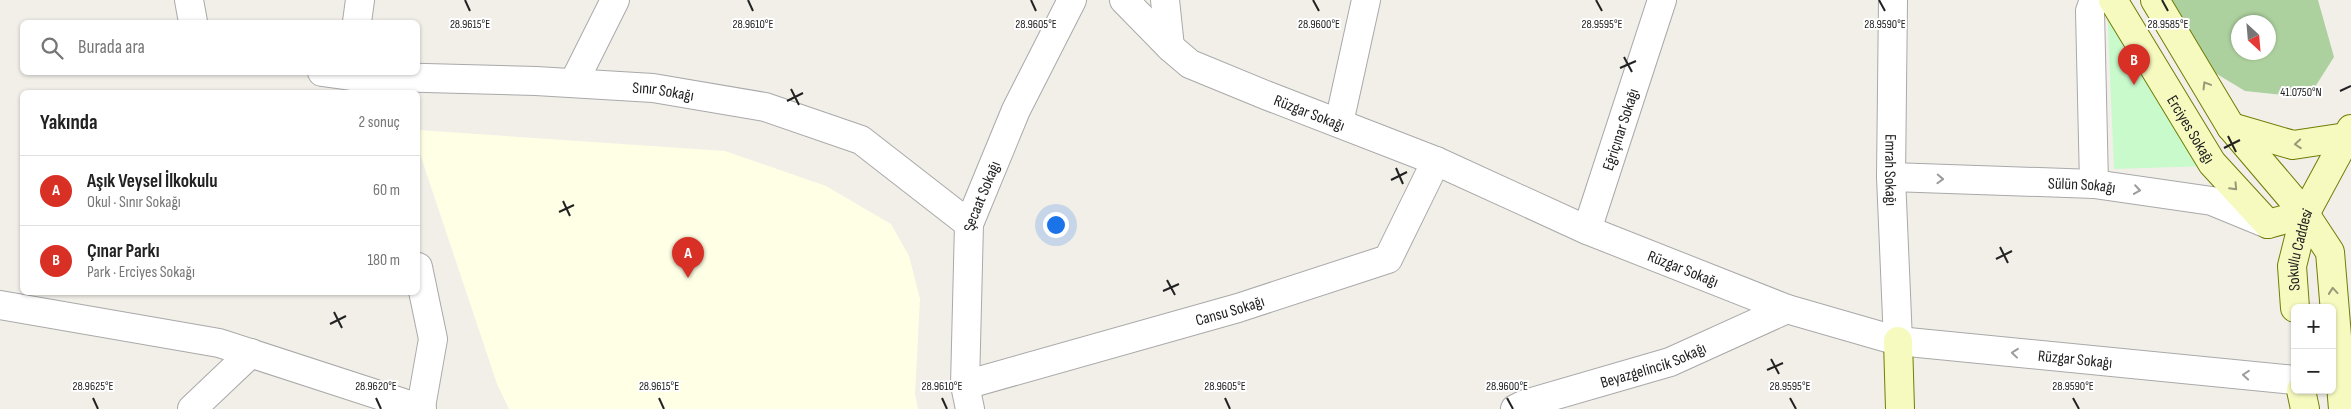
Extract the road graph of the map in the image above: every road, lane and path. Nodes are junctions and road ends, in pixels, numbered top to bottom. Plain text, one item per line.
1 (189, 0) edge
2 (360, 0) edge
3 (615, 0) edge
4 (1072, 0) edge
5 (1124, 0) edge
6 (1165, 0) edge
7 (1366, 0) edge
8 (1662, 0) edge
9 (1893, 0) edge
10 (2094, 0) edge
11 (2113, 0) edge
12 (2155, 0) edge
13 (193, 20) edge
14 (357, 20) edge
15 (1170, 47) junction
16 (340, 75) edge
17 (365, 79) edge
18 (574, 82) junction
19 (1339, 123) junction
20 (2231, 127) junction
21 (2348, 133) edge
22 (1436, 161) junction
23 (1891, 177) junction
24 (2094, 184) junction
25 (2305, 214) junction
26 (969, 224) junction
27 (2268, 224) junction
28 (1587, 230) junction
29 (420, 277) edge
30 (2295, 304) edge
31 (0, 305) edge
32 (1787, 309) junction
33 (1898, 340) junction
34 (251, 353) junction
35 (2291, 380) edge
36 (2302, 394) edge
37 (968, 397) edge
38 (422, 408) edge
39 (192, 409) edge
40 (1515, 409) edge
41 (1900, 409) edge
42 (2305, 409) edge
43 (2343, 409) edge

1 - 13 street
2 - 14 street
3 - 18 street
4 - 26 street, Şecaat Sokağı
5 - 15 street, Rüzgar Sokağı
6 - 15 street
7 - 19 street
8 - 28 street, Eğriçınar Sokağı
9 - 23 street, Emrah Sokağı
10 - 24 street
11 -> 27 main road, Erciyes Sokağı
20 -> 12 main road
15 - 19 street, Rüzgar Sokağı
16 - 17 street, Sınır Sokağı
17 - 18 street, Sınır Sokağı
18 - 26 street, Sınır Sokağı
19 - 22 street, Rüzgar Sokağı
21 -> 20 main road
20 - 25 main road
21 - 25 main road
22 - 28 street, Rüzgar Sokağı
22 - 37 street, Cansu Sokağı
23 -> 24 street, Sülün Sokağı
23 - 33 street, Emrah Sokağı
24 -> 27 street, Sülün Sokağı
25 - 27 main road
25 - 30 main road, Sokullu Caddesi
43 -> 25 main road, Sokullu Caddesi
26 - 37 street, Şecaat Sokağı
28 - 32 street, Rüzgar Sokağı
29 - 38 street
31 - 34 street
32 - 33 street, Rüzgar Sokağı
32 - 40 street, Beyazgelincik Sokağı
35 -> 33 street, Rüzgar Sokağı
33 - 41 main road
34 - 38 street
34 - 39 street
36 - 42 main road

